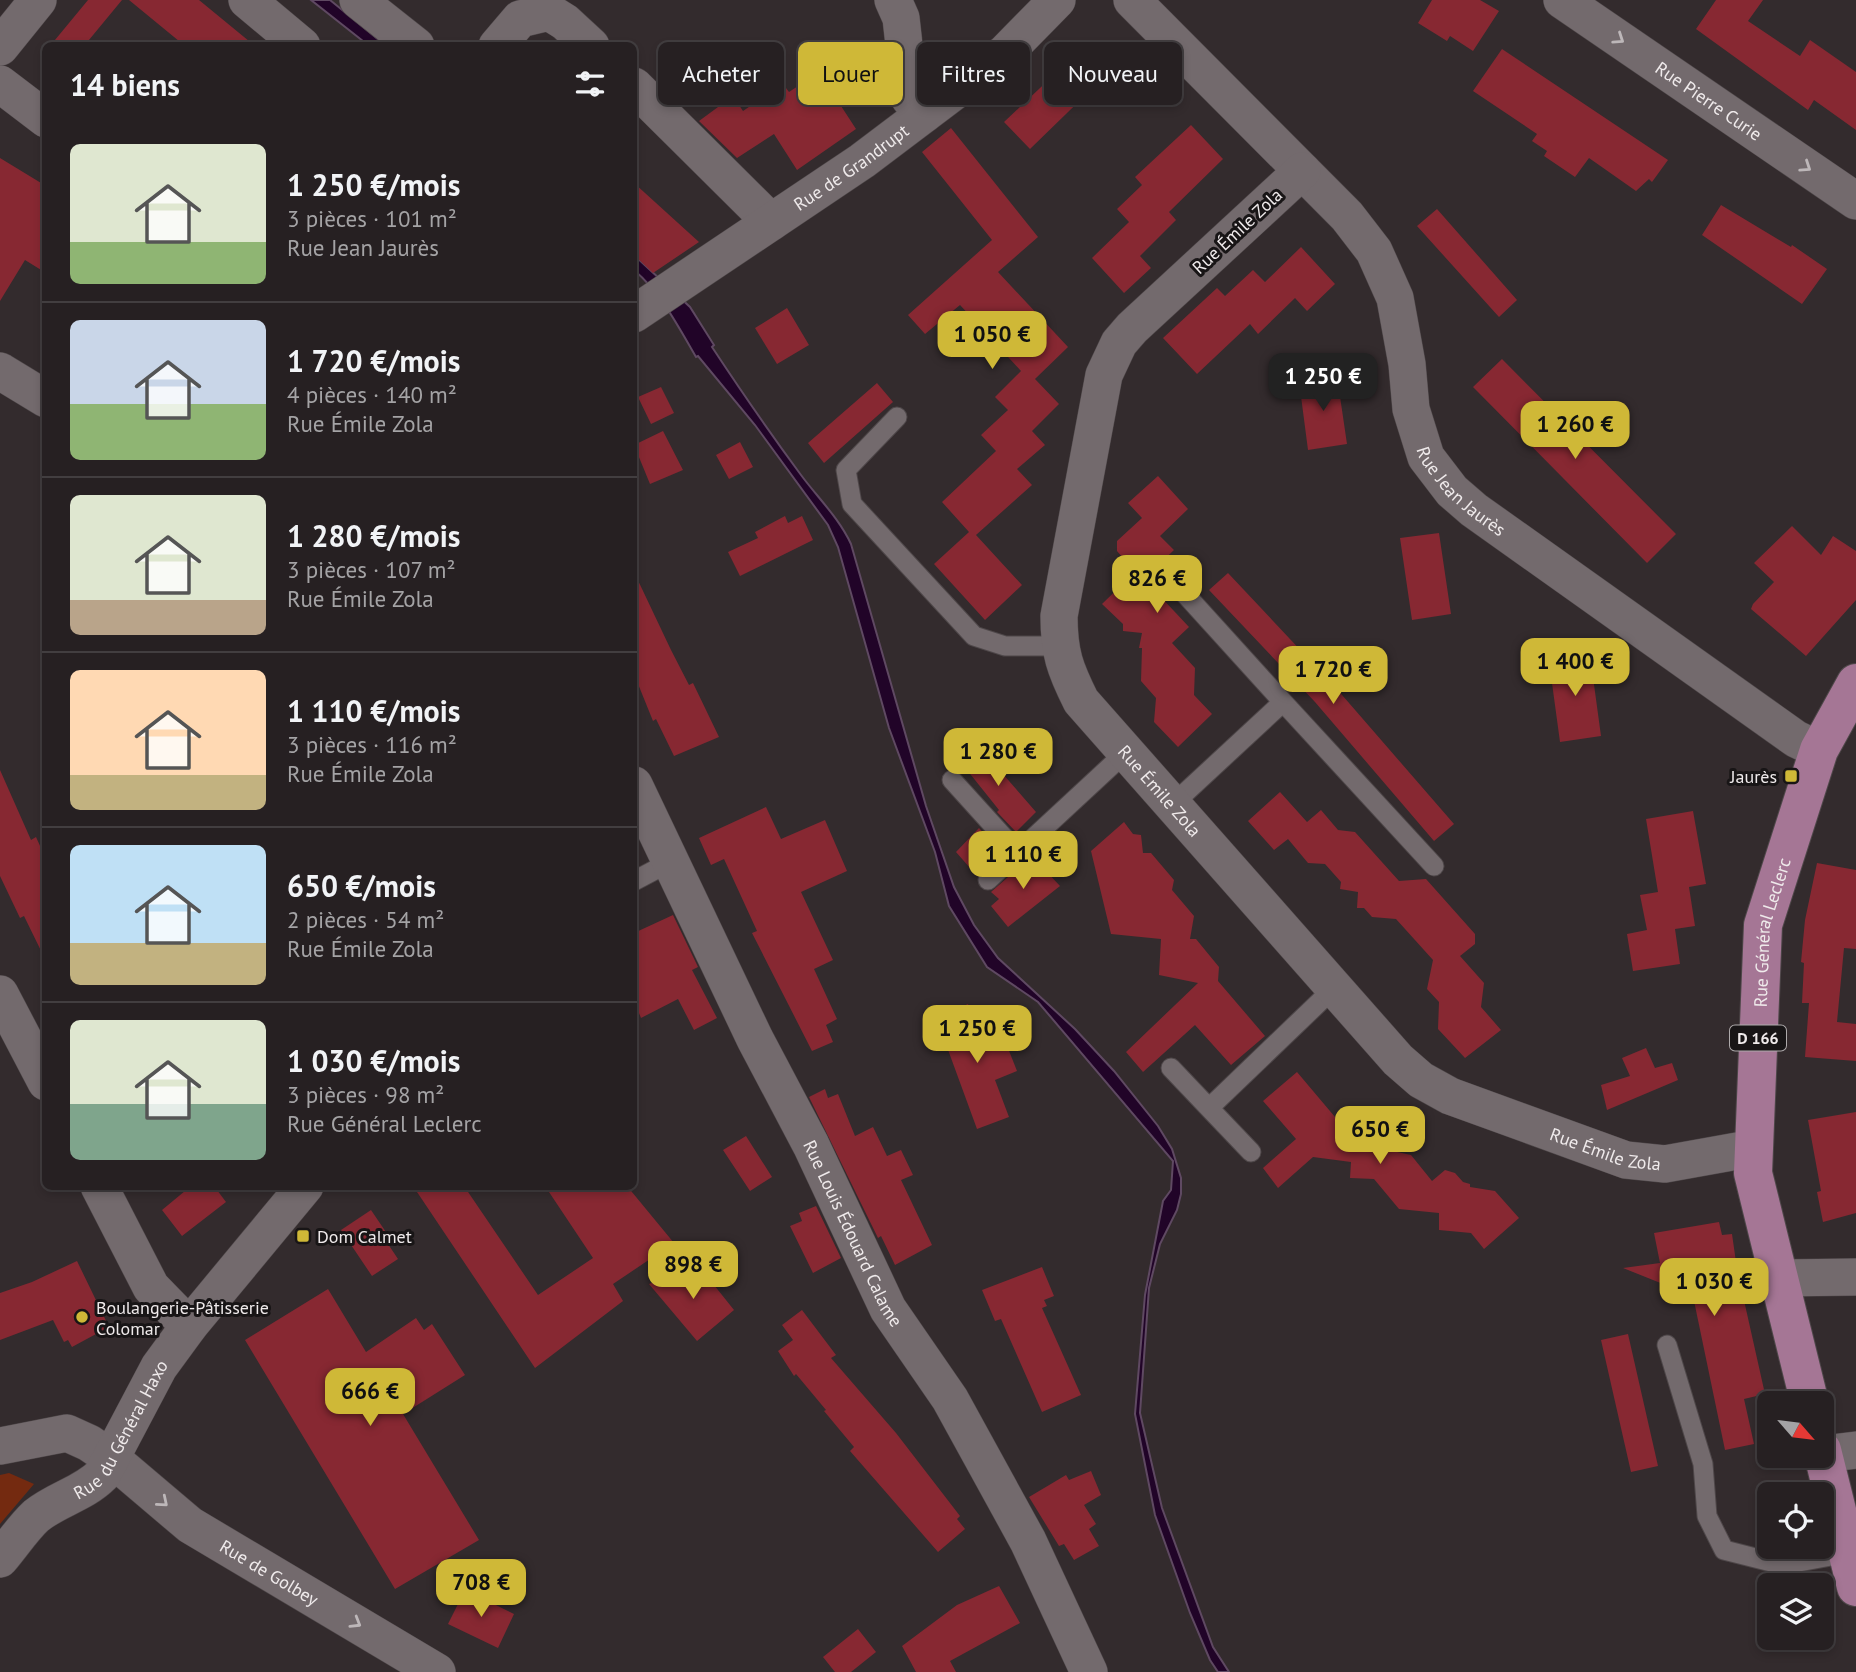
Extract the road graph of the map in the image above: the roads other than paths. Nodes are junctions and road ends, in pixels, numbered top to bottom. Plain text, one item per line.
1 (38, 0) edge
2 (247, 0) edge
3 (358, 0) edge
4 (893, 0) edge
5 (1057, 0) edge
6 (1132, 0) edge
7 (1562, 0) edge
8 (297, 42) edge
9 (411, 42) edge
10 (500, 42) edge
11 (586, 42) edge
12 (0, 47) edge
13 (0, 84) edge
14 (637, 89) edge
15 (924, 114) junction
16 (42, 116) edge
17 (1302, 171) junction
18 (1856, 201) edge
19 (771, 222) junction
20 (658, 298) edge
21 (0, 370) edge
22 (42, 396) edge
23 (897, 417) dead end
24 (1176, 584) dead end
25 (1059, 646) junction
26 (1856, 683) edge
27 (1283, 702) junction
28 (1819, 750) junction
29 (1126, 752) junction
30 (952, 779) dead end
31 (637, 791) edge
32 (1173, 804) junction
33 (1018, 853) junction
34 (670, 862) junction
35 (1434, 866) dead end
36 (637, 879) edge
37 (988, 880) dead end
38 (1334, 988) junction
39 (0, 994) edge
40 (1171, 1068) dead end
41 (42, 1074) edge
42 (1209, 1108) junction
43 (1754, 1148) junction
44 (1251, 1152) dead end
45 (101, 1190) edge
46 (303, 1190) edge
47 (1856, 1277) edge
48 (1779, 1278) junction
49 (189, 1326) junction
50 (1667, 1345) dead end
51 (1807, 1391) edge
52 (0, 1446) edge
53 (1856, 1450) edge
54 (1834, 1451) edge
55 (111, 1458) junction
56 (1826, 1468) edge
57 (0, 1559) edge
58 (1852, 1570) edge
59 (438, 1672) edge
60 (1089, 1672) edge

1 - 12 street
2 - 8 street
3 - 9 street
4 - 15 street
5 - 15 street, Rue de Grandrupt
6 - 17 street, Rue Jean Jaurès
7 -> 18 street, Rue Pierre Curie
10 - 11 street
13 - 16 street
14 - 19 street
15 - 19 street, Rue de Grandrupt
17 - 25 street, Rue Émile Zola
17 - 28 street, Rue Jean Jaurès
19 - 20 street, Rue de Grandrupt
21 - 22 street
23 - 25 lane
24 - 27 lane
25 - 29 street, Rue Émile Zola
26 - 28 main road, Rue Général Leclerc / D 166
27 - 32 lane
27 - 35 lane
28 - 43 main road, Rue Général Leclerc / D 166
29 - 32 street, Rue Émile Zola
29 - 33 lane
30 - 33 lane
31 - 34 street, Rue Louis Édouard Calame
32 - 38 street, Rue Émile Zola
33 - 37 lane
34 - 36 lane
34 - 60 street, Rue Louis Édouard Calame
38 - 42 lane
38 - 43 street, Rue Émile Zola
39 - 41 street
40 - 42 lane
42 - 44 lane
43 - 48 main road, Rue Général Leclerc / D 166
45 - 49 street
46 - 49 street, Rue du Général Haxo
47 - 48 street
48 - 51 main road, Rue Général Leclerc / D 166
49 - 55 street, Rue du Général Haxo
50 - 58 lane
52 - 55 street, Rue de Golbey
53 - 54 street
55 - 57 street, Rue du Général Haxo
55 -> 59 street, Rue de Golbey
56 - 58 main road

